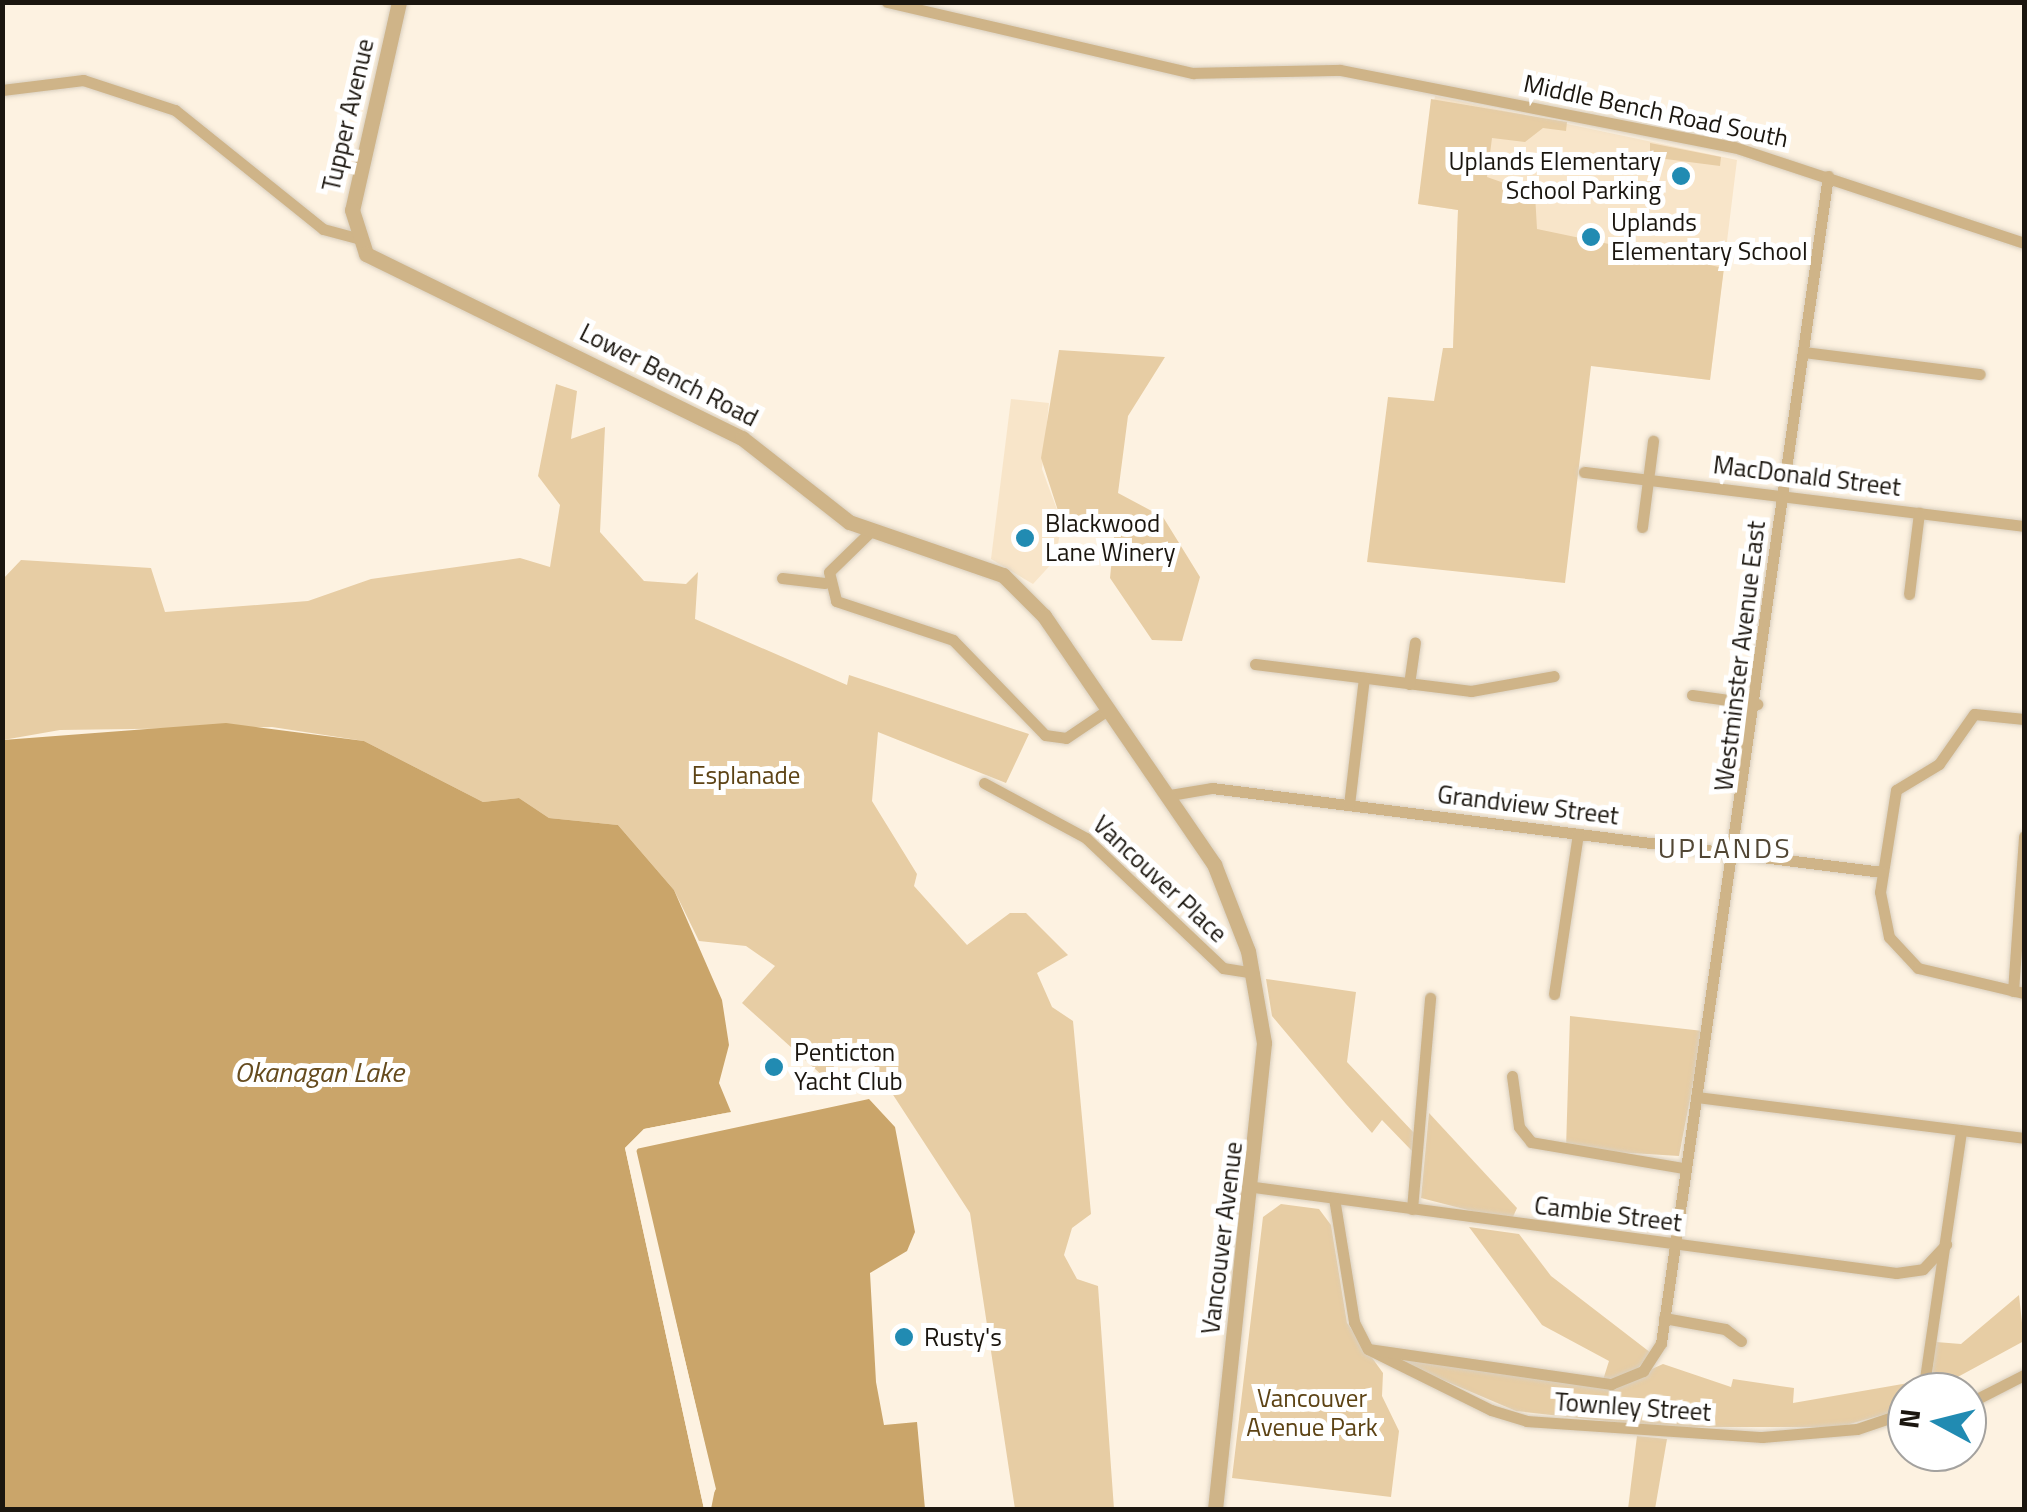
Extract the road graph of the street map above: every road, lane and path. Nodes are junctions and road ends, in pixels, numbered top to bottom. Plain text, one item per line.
1 (399, 2) edge
2 (887, 2) edge
3 (2, 90) edge
4 (1828, 176) junction
5 (356, 238) junction
6 (2024, 243) edge
7 (1803, 352) junction
8 (1980, 374) dead end
9 (1653, 442) dead end
10 (1584, 472) dead end
11 (1649, 480) junction
12 (1784, 496) junction
13 (1918, 513) junction
14 (2024, 526) edge
15 (1642, 527) dead end
16 (870, 532) junction
17 (782, 578) dead end
18 (825, 583) junction
19 (1909, 594) dead end
20 (1415, 642) dead end
21 (1255, 664) dead end
22 (1554, 676) dead end
23 (1364, 678) junction
24 (1409, 684) junction
25 (1692, 696) dead end
26 (1757, 704) junction
27 (1109, 709) junction
28 (2024, 719) edge
29 (984, 783) dead end
30 (1170, 795) junction
31 (1349, 805) junction
32 (1578, 834) junction
33 (2024, 836) edge
34 (1732, 854) junction
35 (1882, 872) junction
36 (1254, 973) junction
37 (2018, 992) edge
38 (1554, 994) dead end
39 (1430, 998) dead end
40 (1512, 1076) dead end
41 (1696, 1097) junction
42 (1962, 1131) junction
43 (2024, 1138) edge
44 (1683, 1168) junction
45 (1254, 1187) junction
46 (1334, 1198) junction
47 (1412, 1210) junction
48 (1672, 1244) junction
49 (1946, 1244) junction
50 (1664, 1318) junction
51 (1741, 1341) dead end
52 (1368, 1349) junction
53 (1926, 1372) edge
54 (2024, 1374) edge
55 (1987, 1393) edge
56 (1887, 1419) edge
57 (1215, 1510) edge

1 - 5 street, Tupper Avenue
2 - 4 street, Middle Bench Road South
3 - 5 street, Lower Bench Road
4 - 6 street, Middle Bench Road South
4 - 7 street, Westminster Avenue East
5 - 16 street, Lower Bench Road
7 - 8 street
7 - 12 street, Westminster Avenue East
9 - 11 street
10 - 11 street, MacDonald Street
11 - 12 street, MacDonald Street
11 - 15 street
12 - 13 street, MacDonald Street
12 - 26 street, Westminster Avenue East
13 - 14 street, MacDonald Street
13 - 19 street
16 - 18 street
16 - 27 street, Lower Bench Road
17 - 18 street
18 - 27 street
20 - 24 street
21 - 23 street
22 - 24 street
23 - 24 street
23 - 31 street
25 - 26 street
26 - 34 street, Westminster Avenue East
27 - 30 street, Lower Bench Road
28 - 35 street
29 - 36 street, Vancouver Place
30 - 31 street, Grandview Street
30 - 36 street, Lower Bench Road
31 - 32 street, Grandview Street
32 - 34 street, Grandview Street
32 - 38 street
33 - 37 street
34 - 35 street, Grandview Street
34 - 41 street, Westminster Avenue East
35 - 37 street
36 - 45 street, Vancouver Avenue
39 - 47 street
40 - 44 street
41 - 42 street
41 - 44 street, Westminster Avenue East
42 - 43 street
42 - 49 street
44 - 48 street, Westminster Avenue East
45 - 46 street, Cambie Street
45 - 57 street, Vancouver Avenue
46 - 47 street, Cambie Street
46 - 52 street
47 - 48 street, Cambie Street
48 - 49 street, Cambie Street
48 - 50 street, Westminster Avenue East
49 - 53 street
50 - 51 street
50 - 52 street, Westminster Avenue East
52 - 56 street, Townley Street
54 - 55 street

